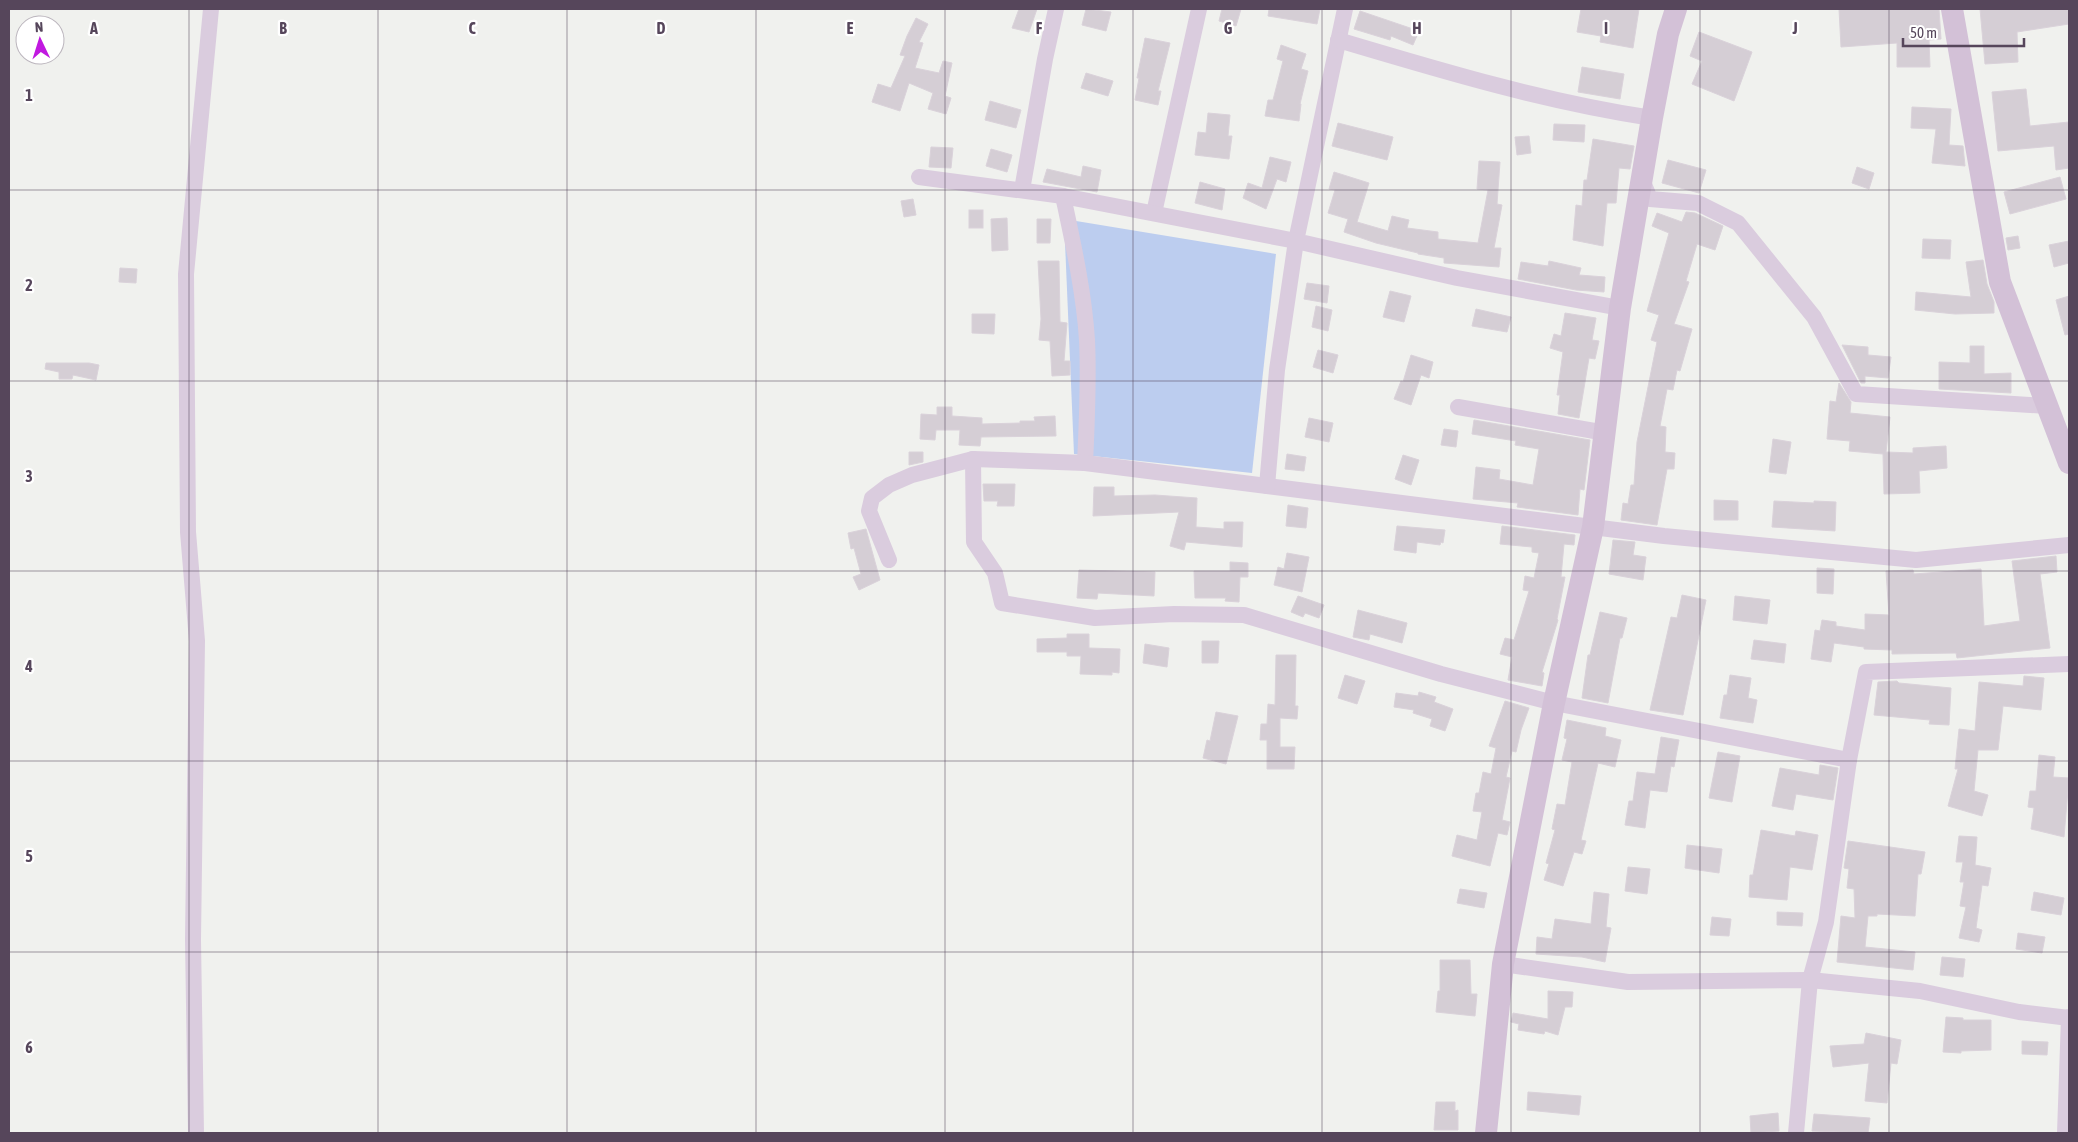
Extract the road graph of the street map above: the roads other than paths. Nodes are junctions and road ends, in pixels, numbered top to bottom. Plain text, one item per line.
1 (211, 9) edge
2 (1056, 9) edge
3 (1199, 9) edge
4 (1345, 9) edge
5 (1676, 9) edge
6 (1952, 9) edge
7 (1338, 40) junction
8 (1652, 118) junction
9 (919, 177) dead end
10 (1643, 182) junction
11 (1022, 190) junction
12 (1063, 196) junction
13 (1154, 213) junction
14 (1296, 242) junction
15 (1620, 308) junction
16 (2047, 406) junction
17 (1458, 407) dead end
18 (1606, 433) junction
19 (973, 459) junction
20 (1085, 463) junction
21 (2069, 463) edge
22 (1267, 486) junction
23 (1593, 528) junction
24 (2069, 545) edge
25 (889, 560) dead end
26 (2069, 664) edge
27 (1554, 703) junction
28 (1849, 760) junction
29 (1503, 964) junction
30 (1810, 980) junction
31 (2069, 1018) edge
32 (196, 1133) edge
33 (1486, 1133) edge
34 (1796, 1133) edge
35 (2064, 1133) edge

1 - 32 street
2 - 11 street
3 - 13 street
4 - 7 street
5 - 8 street
6 - 16 street
7 - 8 street
7 - 14 street
8 - 10 street
9 - 11 street
10 - 15 street
10 - 16 street
11 - 12 street
12 - 13 street
12 - 20 street
13 - 14 street
14 - 15 street
14 - 22 street
15 - 18 street
16 - 21 street
17 - 18 street
18 - 23 street
19 - 20 street
19 - 25 street
19 - 27 street
20 - 22 street
22 - 23 street
23 - 24 street
23 - 27 street
26 - 28 street
27 - 28 street
27 - 29 street
28 - 30 street
29 - 30 street
29 - 33 street
30 - 31 street
30 - 34 street
31 - 35 street

